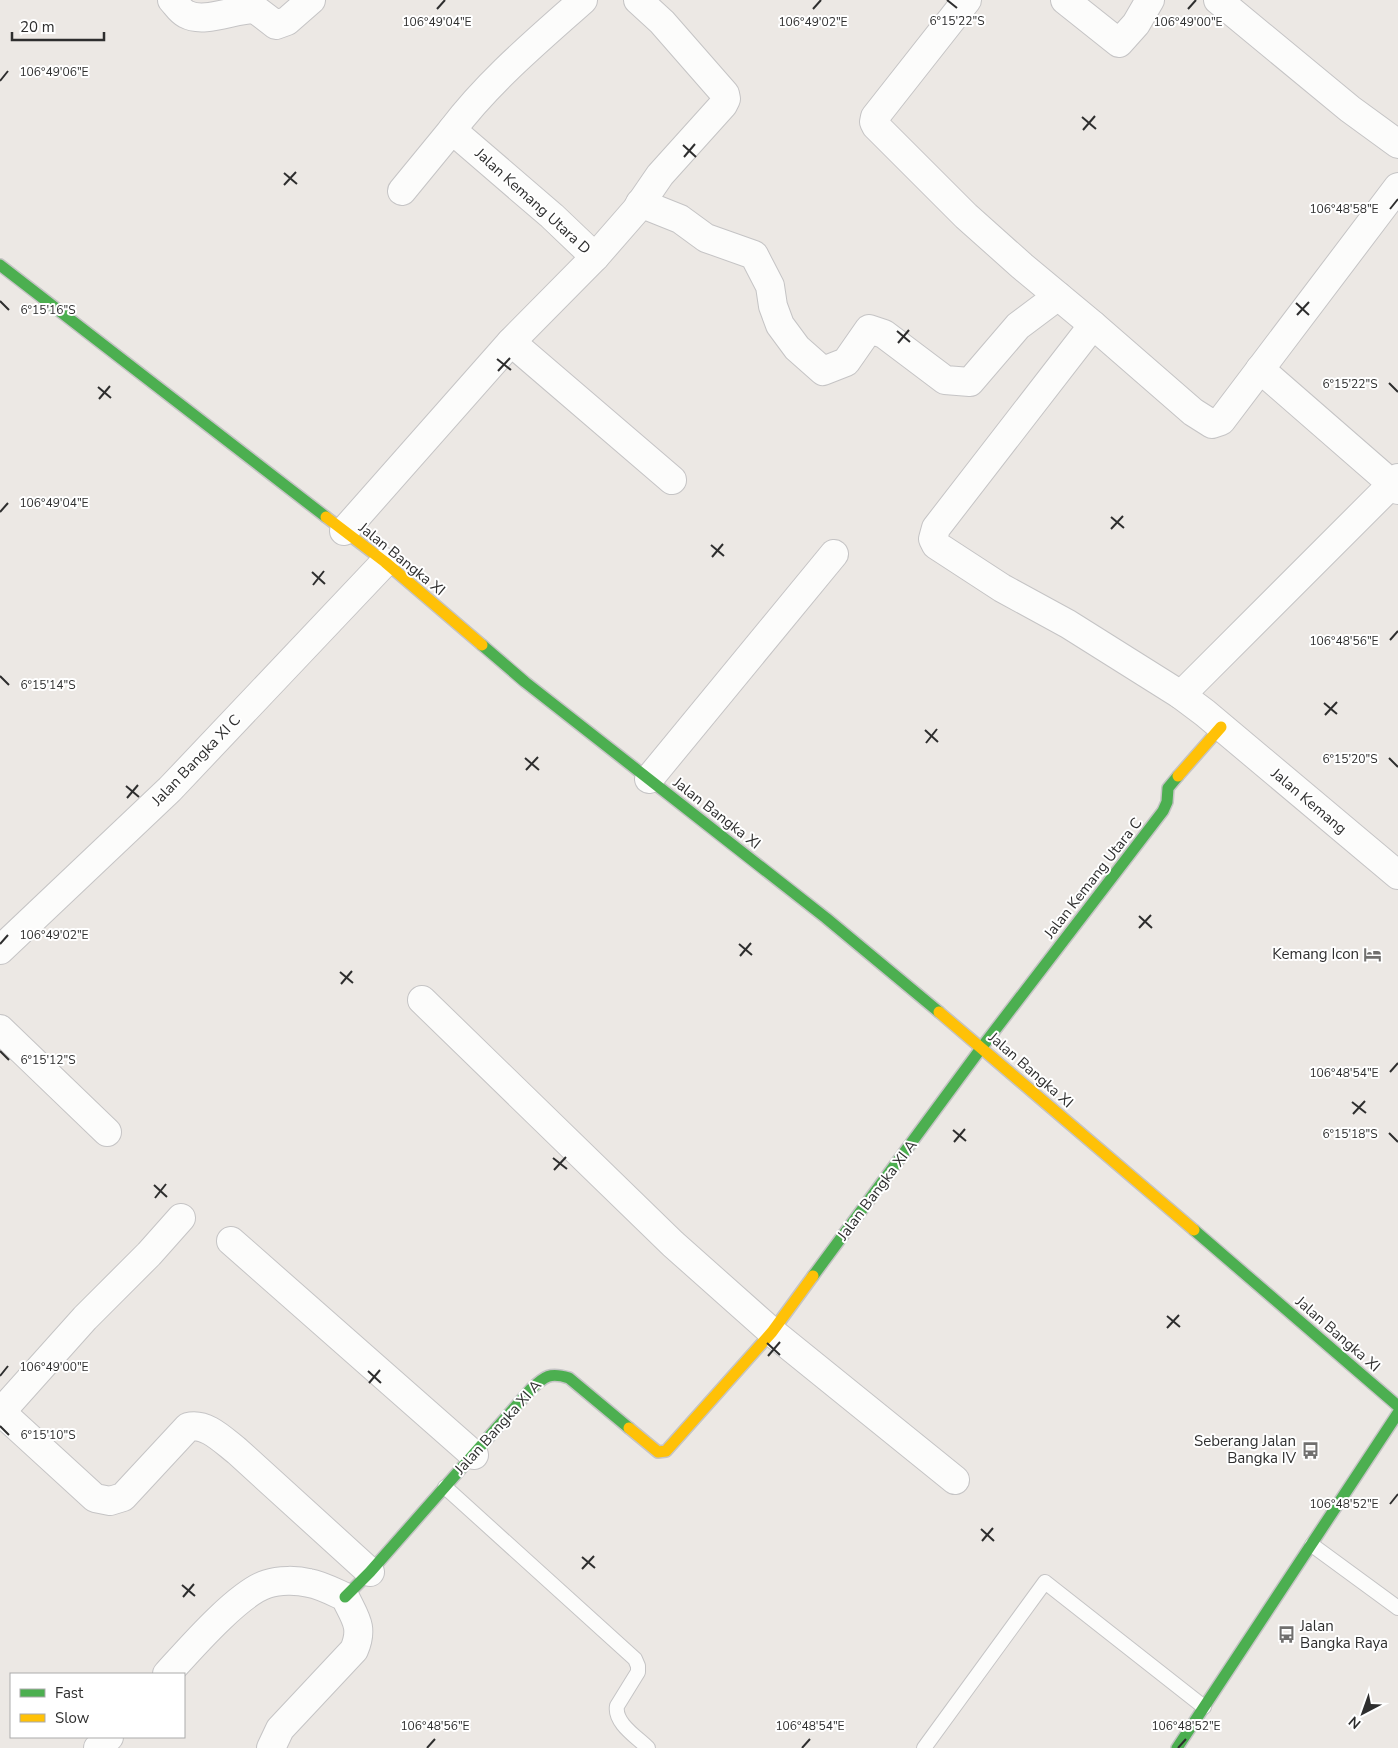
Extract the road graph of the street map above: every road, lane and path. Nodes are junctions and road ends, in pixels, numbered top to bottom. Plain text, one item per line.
1 (172, 0) edge
2 (312, 0) edge
3 (583, 0) edge
4 (638, 0) edge
5 (967, 0) edge
6 (1065, 0) edge
7 (1150, 0) edge
8 (1218, 0) edge
9 (452, 130) junction
10 (1389, 138) edge
11 (1398, 187) edge
12 (402, 191) dead end
13 (640, 203) junction
14 (595, 257) junction
15 (0, 265) edge
16 (1058, 296) junction
17 (1093, 325) junction
18 (512, 342) junction
19 (1260, 369) junction
20 (672, 480) dead end
21 (1396, 484) edge
22 (344, 531) junction
23 (834, 554) dead end
24 (385, 562) junction
25 (1181, 695) junction
26 (1221, 727) junction
27 (650, 779) junction
28 (1398, 875) edge
29 (0, 950) edge
30 (422, 1000) dead end
31 (0, 1029) edge
32 (982, 1047) junction
33 (107, 1132) dead end
34 (182, 1218) dead end
35 (231, 1242) dead end
36 (772, 1332) junction
37 (1398, 1406) edge
38 (1, 1411) edge
39 (1398, 1413) edge
40 (474, 1455) junction
41 (955, 1480) dead end
42 (445, 1487) junction
43 (1312, 1546) junction
44 (370, 1572) junction
45 (345, 1597) junction
46 (1398, 1608) edge
47 (168, 1673) edge
48 (1204, 1707) junction
49 (108, 1738) edge
50 (98, 1748) edge
51 (271, 1748) edge
52 (648, 1748) edge
53 (924, 1748) edge
54 (1177, 1748) edge

1 - 2 street
3 - 9 street
4 - 13 street
5 - 16 street
6 - 7 street
8 - 10 street
9 - 12 street
9 - 14 street, Jalan Kemang Utara D
11 - 19 street
13 - 14 street
13 - 16 street
14 - 18 street, Jalan Kemang Utara D
15 - 22 street, Jalan Bangka XI
16 - 17 street
17 - 19 street
17 - 25 street, Jalan Kemang
18 - 20 street
18 - 22 street, Jalan Kemang Utara D
19 - 21 street
21 - 25 street
22 - 24 street, Jalan Bangka XI
23 - 27 street
24 - 27 street, Jalan Bangka XI
24 - 29 street, Jalan Bangka XI C
25 - 26 street, Jalan Kemang
26 - 28 street, Jalan Kemang
26 - 32 street, Jalan Kemang Utara C
27 - 32 street, Jalan Bangka XI
30 - 36 street
31 - 33 street
32 - 36 street, Jalan Bangka XI A
32 - 37 street, Jalan Bangka XI
34 - 38 street
35 - 40 street
36 - 40 street, Jalan Bangka XI A
36 - 41 street
38 - 44 street
39 - 43 street
40 - 42 street, Jalan Bangka XI A
42 - 44 street, Jalan Bangka XI A
42 - 52 lane
43 - 46 lane
43 - 48 street
44 - 45 street, Jalan Bangka XI A
45 - 47 street
45 - 51 street
48 - 53 lane
48 - 54 street
49 - 50 street

